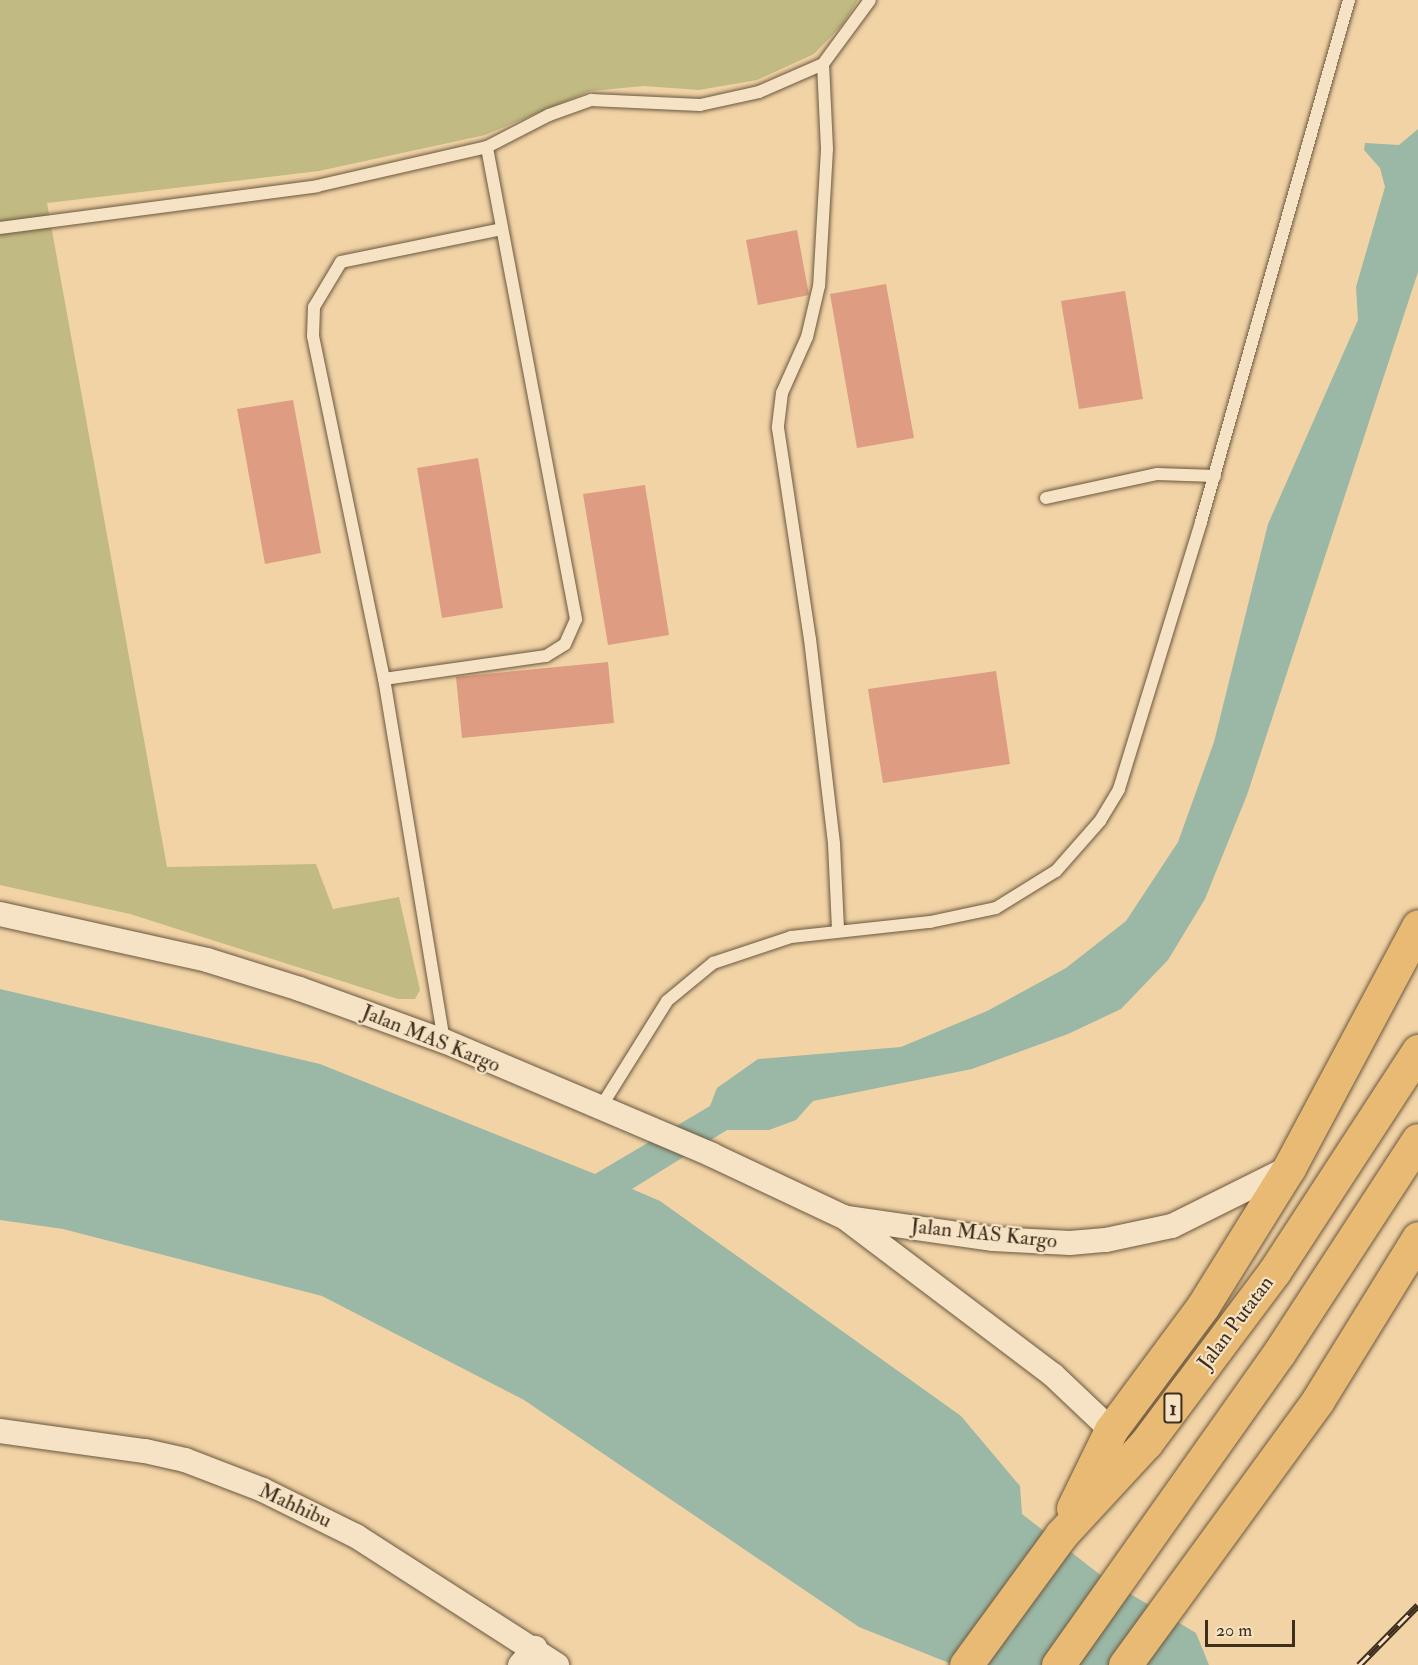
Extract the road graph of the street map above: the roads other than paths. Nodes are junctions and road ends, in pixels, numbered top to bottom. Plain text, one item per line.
1 (870, 0) edge
2 (1349, 0) edge
3 (823, 64) junction
4 (487, 147) junction
5 (0, 228) edge
6 (502, 229) junction
7 (1215, 476) junction
8 (1046, 498) dead end
9 (384, 679) junction
10 (0, 914) edge
11 (1418, 926) edge
12 (838, 929) junction
13 (444, 1041) junction
14 (1418, 1051) edge
15 (599, 1111) junction
16 (1418, 1140) edge
17 (1289, 1168) junction
18 (844, 1217) junction
19 (1418, 1238) edge
20 (1111, 1430) junction
21 (0, 1431) edge
22 (1062, 1535) junction
23 (527, 1657) edge
24 (557, 1665) edge
25 (966, 1665) edge
26 (1058, 1665) edge
27 (1125, 1665) edge

1 - 3 lane
2 - 7 lane
3 - 4 lane
3 - 12 lane
4 - 5 lane
4 - 6 lane
6 - 9 lane
6 - 9 lane
7 - 8 lane
7 - 12 lane
9 - 13 lane
10 - 13 street, Jalan MAS Kargo
11 - 17 highway
12 - 15 lane
13 - 15 street, Jalan MAS Kargo
14 - 22 highway, Jalan Putatan / 1
15 - 18 street, Jalan MAS Kargo
16 - 26 highway
17 - 18 street, Jalan MAS Kargo
17 - 20 highway
18 - 20 street, Jalan MAS Kargo
19 - 27 highway
20 - 22 highway
21 - 23 street, Mahhibu
22 - 25 highway, Jalan Putatan / 1
23 - 24 street, Mahhibu

